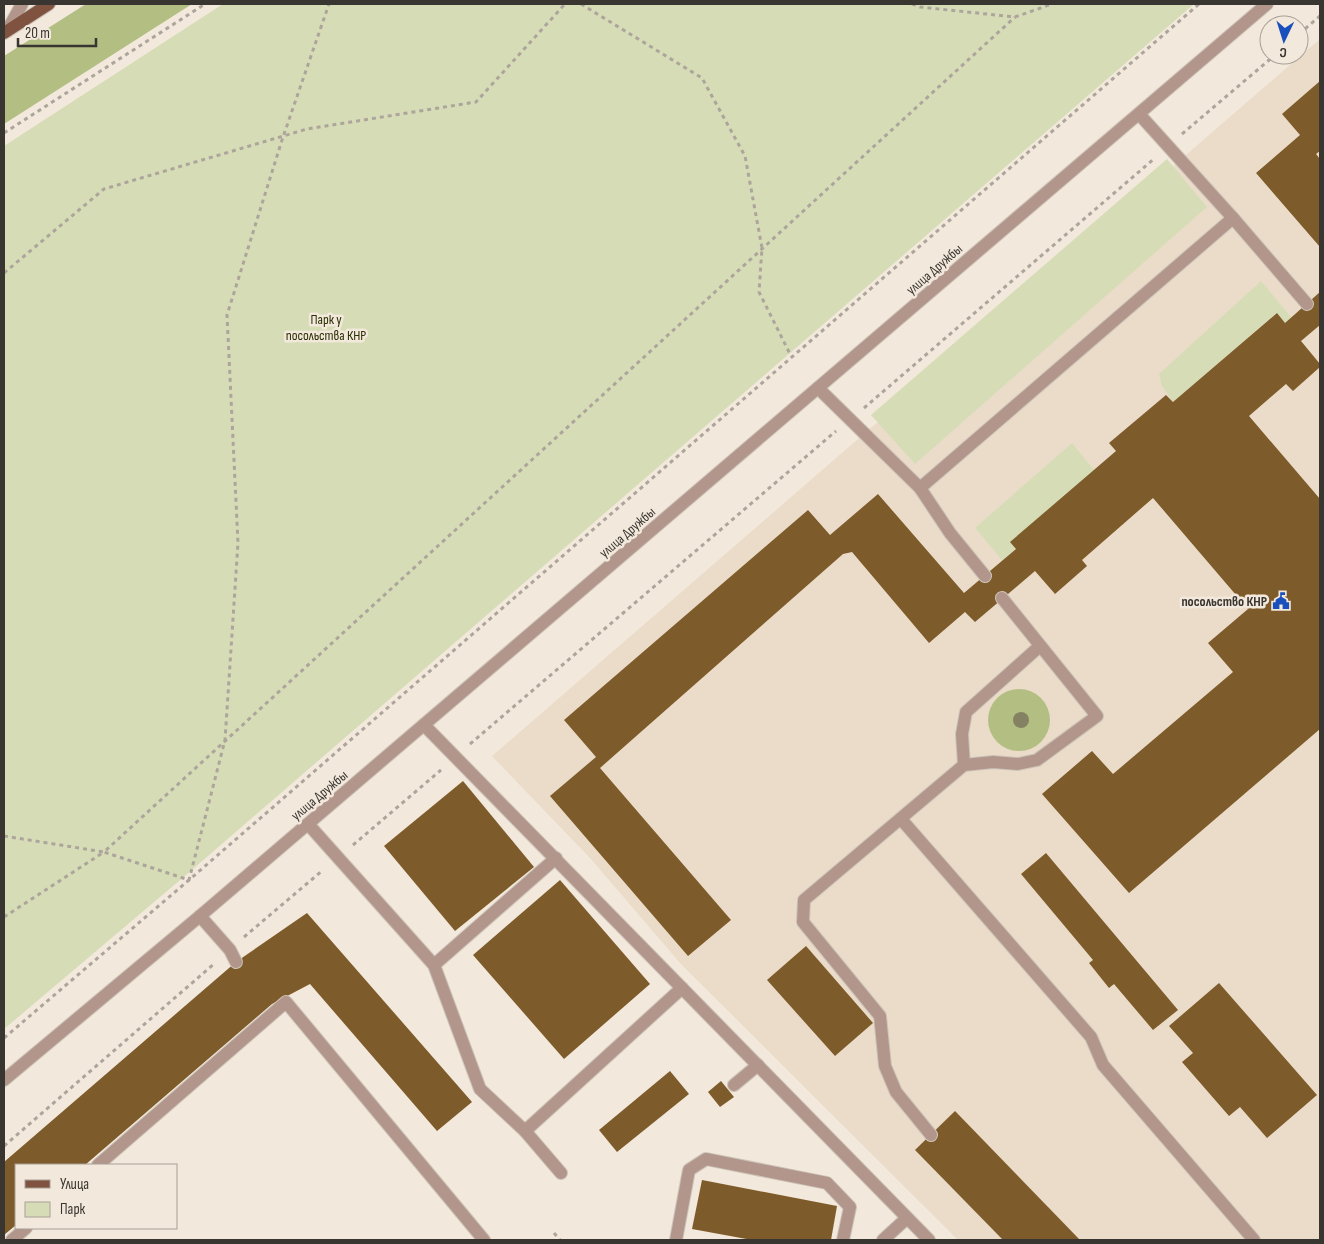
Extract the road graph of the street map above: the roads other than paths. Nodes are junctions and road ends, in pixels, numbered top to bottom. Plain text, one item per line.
1 (22, 4) edge
2 (50, 4) edge
3 (1267, 4) edge
4 (5, 32) edge
5 (1139, 114) junction
6 (1233, 218) junction
7 (1307, 304) dead end
8 (818, 388) junction
9 (920, 488) junction
10 (984, 576) dead end
11 (1002, 598) dead end
12 (1040, 646) junction
13 (424, 725) junction
14 (964, 765) junction
15 (901, 819) junction
16 (308, 824) junction
17 (556, 858) junction
18 (200, 916) junction
19 (236, 962) dead end
20 (434, 965) junction
21 (682, 988) junction
22 (758, 1065) junction
23 (4, 1080) edge
24 (734, 1086) dead end
25 (524, 1131) junction
26 (931, 1135) dead end
27 (99, 1164) edge
28 (561, 1173) dead end
29 (907, 1218) junction
30 (25, 1229) edge
31 (12, 1240) edge
32 (484, 1240) edge
33 (676, 1240) edge
34 (843, 1240) edge
35 (883, 1240) edge
36 (929, 1240) edge
37 (1254, 1240) edge

1 - 4 street
2 - 4 main road
3 - 5 street, улица Дружбы
5 - 6 street
5 - 8 street, улица Дружбы
6 - 7 street
6 - 9 street
8 - 9 street
8 - 13 street, улица Дружбы
9 - 10 street
11 - 12 street
12 - 14 street
12 - 14 street
13 - 16 street, улица Дружбы
13 - 17 street
14 - 15 street
15 - 26 street
15 - 37 street
16 - 18 street, улица Дружбы
16 - 20 street
17 - 20 street
17 - 21 street
18 - 19 street
18 - 23 street, улица Дружбы
20 - 25 street
21 - 22 street
21 - 25 street
22 - 24 street
22 - 29 street
25 - 28 street
27 - 32 street
29 - 35 street
29 - 36 street
30 - 31 street
33 - 34 street

